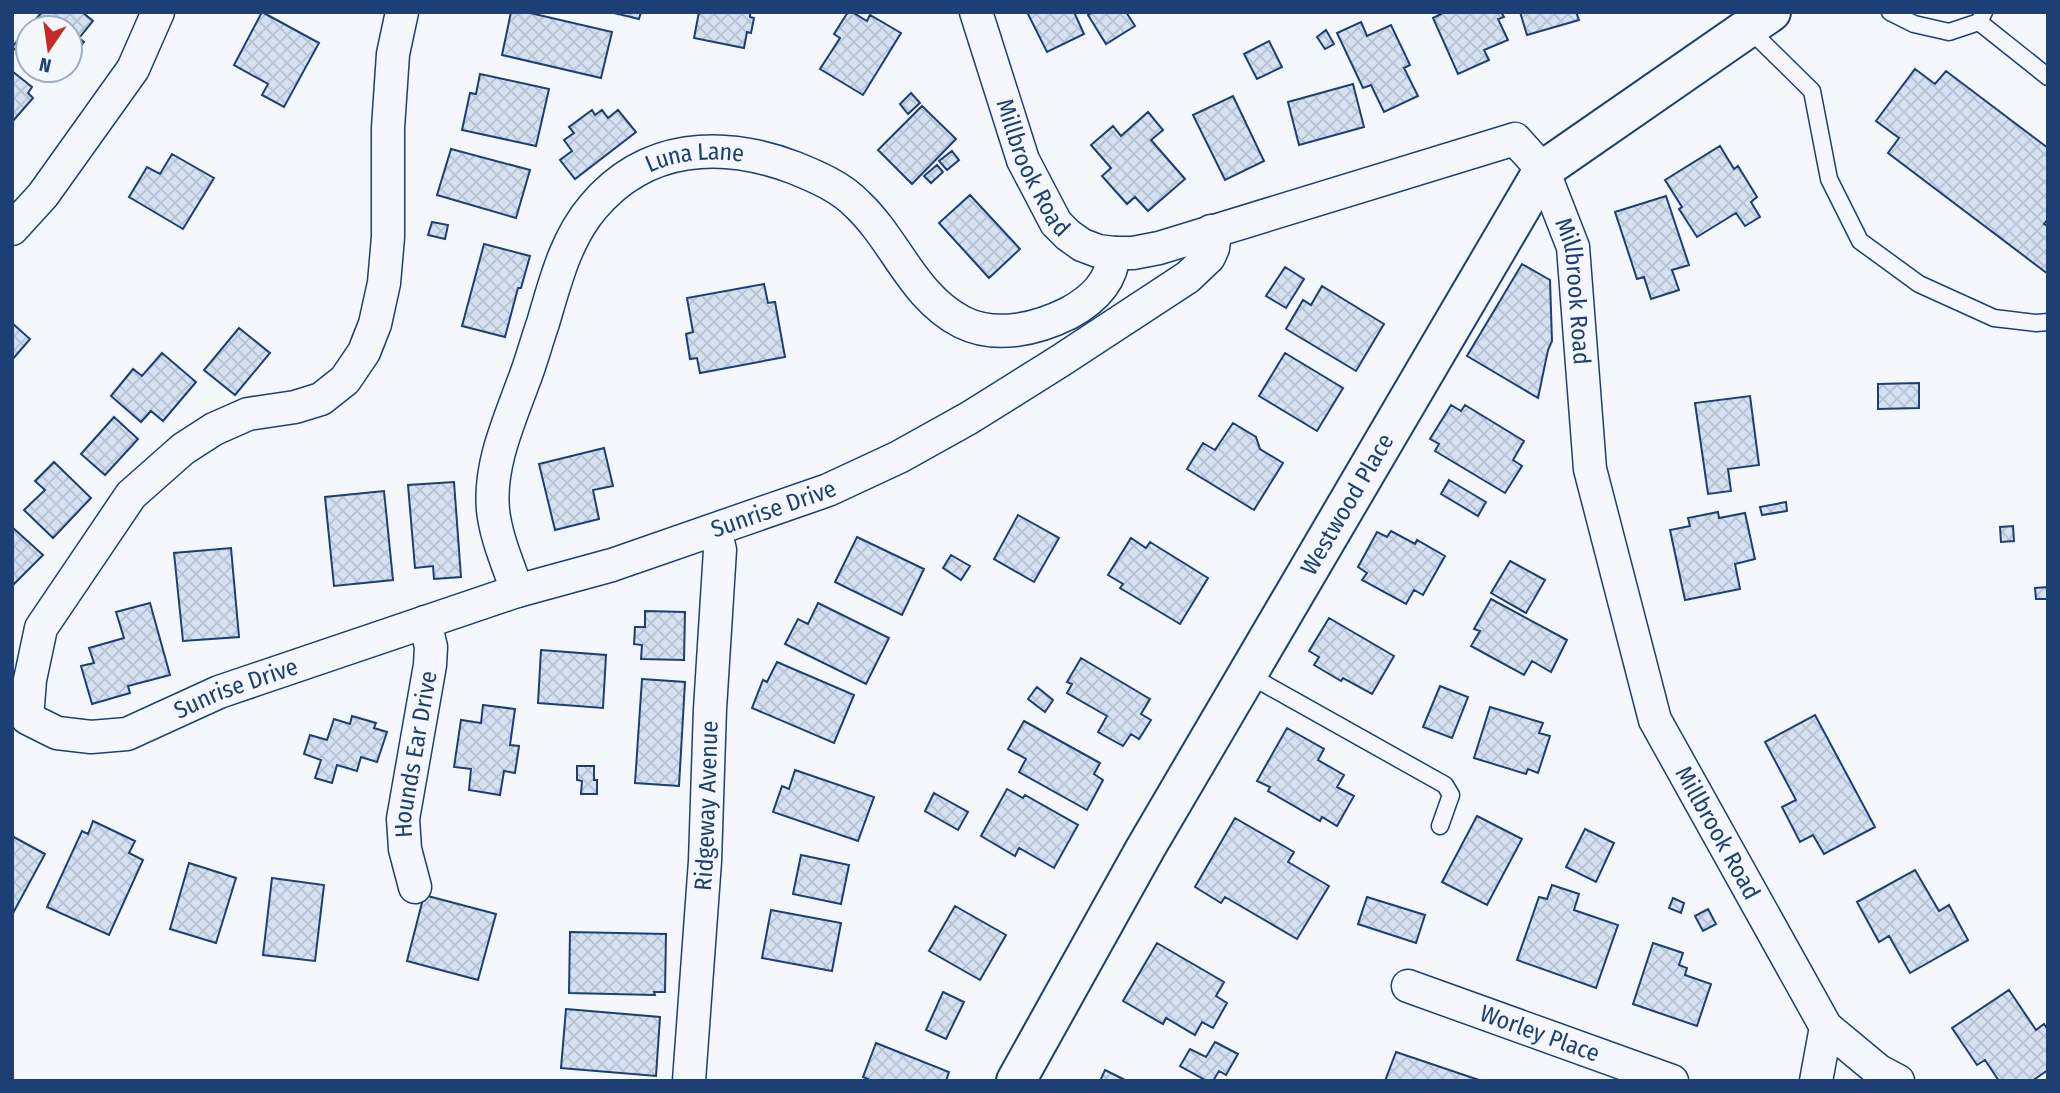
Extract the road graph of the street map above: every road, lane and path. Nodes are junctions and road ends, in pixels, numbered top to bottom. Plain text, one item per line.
1 (158, 12) edge
2 (402, 12) edge
3 (976, 12) edge
4 (1890, 12) edge
5 (1981, 17) edge
6 (1759, 20) edge
7 (2048, 77) edge
8 (1543, 170) junction
9 (12, 229) edge
10 (1211, 231) junction
11 (1114, 253) junction
12 (2048, 322) edge
13 (715, 530) junction
14 (517, 591) junction
15 (425, 622) junction
16 (1248, 674) junction
17 (20, 721) edge
18 (1440, 827) dead end
19 (415, 887) dead end
20 (1408, 986) dead end
21 (1826, 1027) junction
22 (689, 1081) edge
23 (1016, 1081) edge
24 (1672, 1081) edge
25 (1816, 1081) edge
26 (1898, 1081) edge

1 - 9 street
2 - 17 street, Sunrise Drive
3 - 11 street, Millbrook Road
4 - 5 lane
5 - 7 lane
6 - 8 street, Westwood Place
6 - 12 lane
8 - 10 street, Millbrook Road
8 - 16 street, Westwood Place
8 - 21 street, Millbrook Road
10 - 11 street, Millbrook Road
10 - 13 street, Sunrise Drive
11 - 14 street, Luna Lane
13 - 14 street, Sunrise Drive
13 - 22 street, Ridgeway Avenue
14 - 15 street, Sunrise Drive
15 - 17 street, Sunrise Drive
15 - 19 street, Hounds Ear Drive
16 - 18 lane
16 - 23 street, Westwood Place
20 - 24 street, Worley Place
21 - 25 street
21 - 26 street, Millbrook Road

